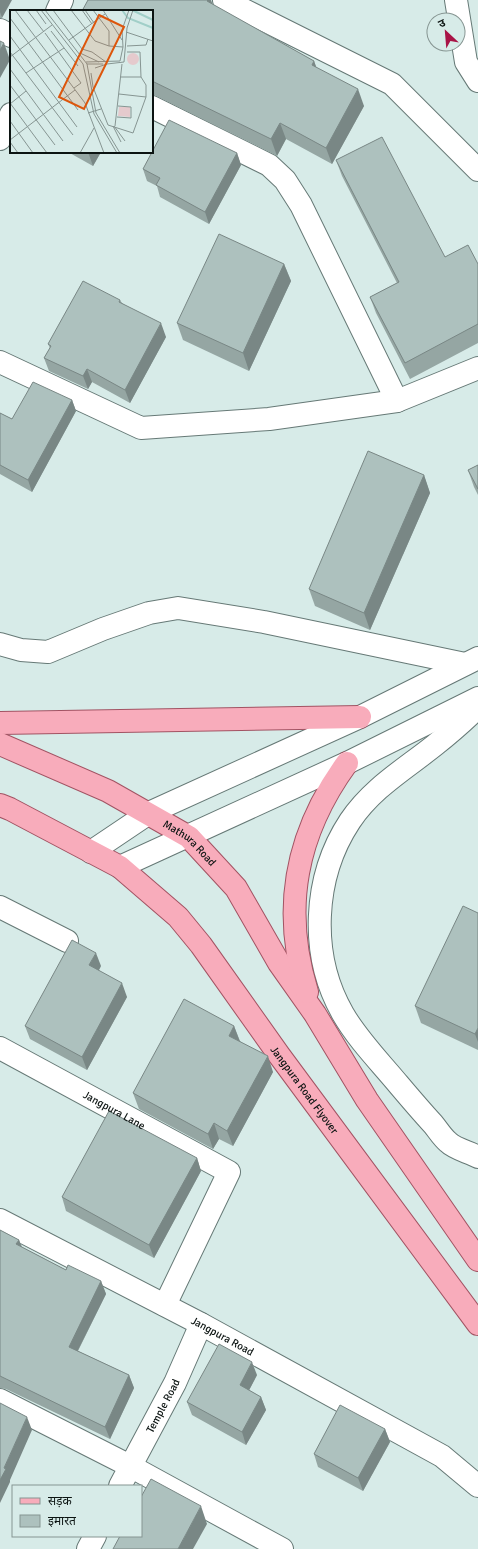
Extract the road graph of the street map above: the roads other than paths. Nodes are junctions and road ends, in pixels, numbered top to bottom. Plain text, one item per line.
1 (62, 0) edge
2 (224, 0) edge
3 (456, 4) edge
4 (57, 10) edge
5 (0, 30) edge
6 (10, 35) edge
7 (478, 81) edge
8 (153, 107) edge
9 (10, 116) edge
10 (0, 139) edge
11 (478, 170) edge
12 (0, 362) edge
13 (478, 368) edge
14 (397, 401) junction
15 (0, 644) edge
16 (471, 661) edge
17 (478, 698) edge
18 (478, 707) edge
19 (360, 717) junction
20 (0, 723) edge
21 (0, 744) edge
22 (348, 763) junction
23 (0, 805) edge
24 (149, 813) junction
25 (189, 837) junction
26 (91, 852) junction
27 (120, 867) junction
28 (0, 907) edge
29 (67, 941) dead end
30 (315, 1014) junction
31 (0, 1048) edge
32 (478, 1156) edge
33 (0, 1220) edge
34 (478, 1260) edge
35 (166, 1305) junction
36 (201, 1324) junction
37 (478, 1324) edge
38 (0, 1400) edge
39 (130, 1466) junction
40 (120, 1485) edge
41 (478, 1486) edge
42 (94, 1537) edge
43 (88, 1549) edge
44 (282, 1549) edge

1 - 4 street
2 - 11 street
3 - 7 street
5 - 6 street
8 - 14 street
9 - 10 street
12 - 14 street
13 - 14 street
15 - 16 street
16 - 19 street
17 - 22 street
18 - 32 street
19 - 20 main road
19 - 24 street
21 - 24 main road, Mathura Road
22 - 25 street
22 - 30 main road
23 - 26 main road
24 - 25 main road, Mathura Road
24 - 26 street
25 - 27 street
25 - 30 main road, Mathura Road
26 - 27 main road
27 - 37 main road, Jangpura Road Flyover
28 - 29 street
30 - 34 main road
31 - 35 street, Jangpura Lane
33 - 35 street, Jangpura Road
35 - 36 street, Jangpura Road
36 - 39 street, Temple Road
36 - 41 street, Jangpura Road
38 - 39 street
39 - 40 street, Temple Road
39 - 44 street
42 - 43 street

